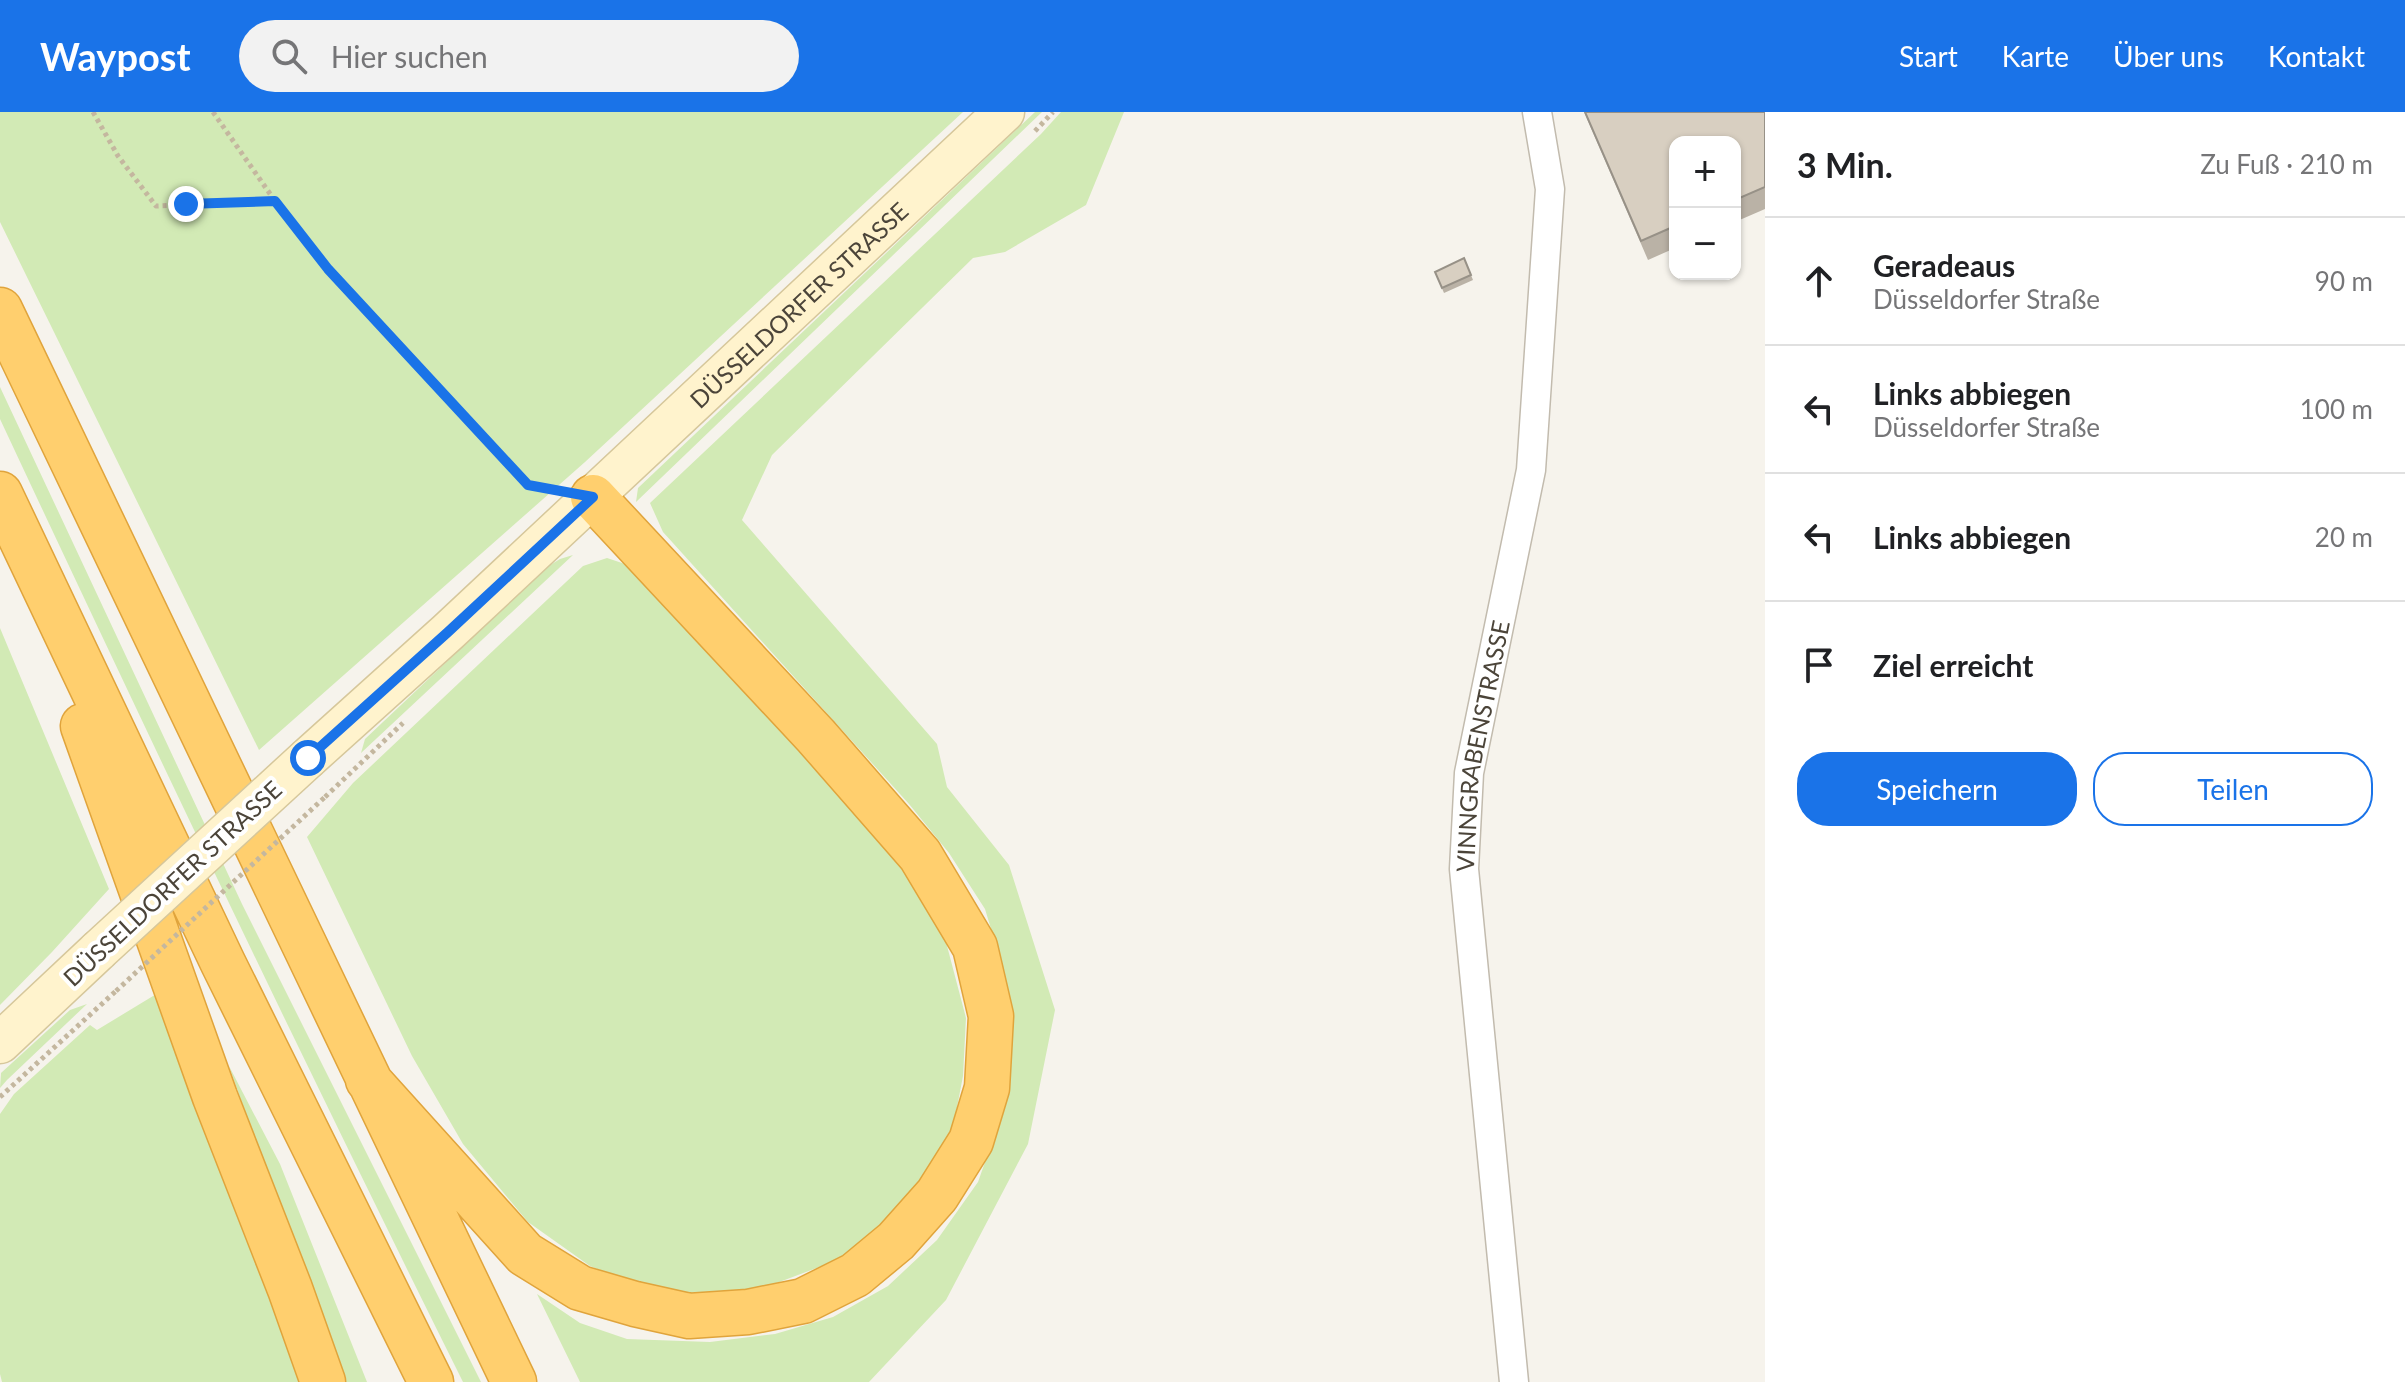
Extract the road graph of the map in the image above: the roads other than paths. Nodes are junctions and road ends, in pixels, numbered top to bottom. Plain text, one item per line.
1 (1004, 112) edge
2 (1537, 112) edge
3 (0, 310) edge
4 (593, 497) junction
5 (2, 498) edge
6 (0, 1043) edge
7 (368, 1080) junction
8 (323, 1382) edge
9 (431, 1382) edge
10 (514, 1382) edge
11 (1514, 1382) edge

1 - 4 main road, DÜSSELDORFER STRASSE
2 - 11 street, VINNGRABENSTRASSE
3 - 7 highway
4 - 6 main road, DÜSSELDORFER STRASSE, bridge
4 - 7 highway
5 - 8 highway
5 - 9 highway
7 - 10 highway

